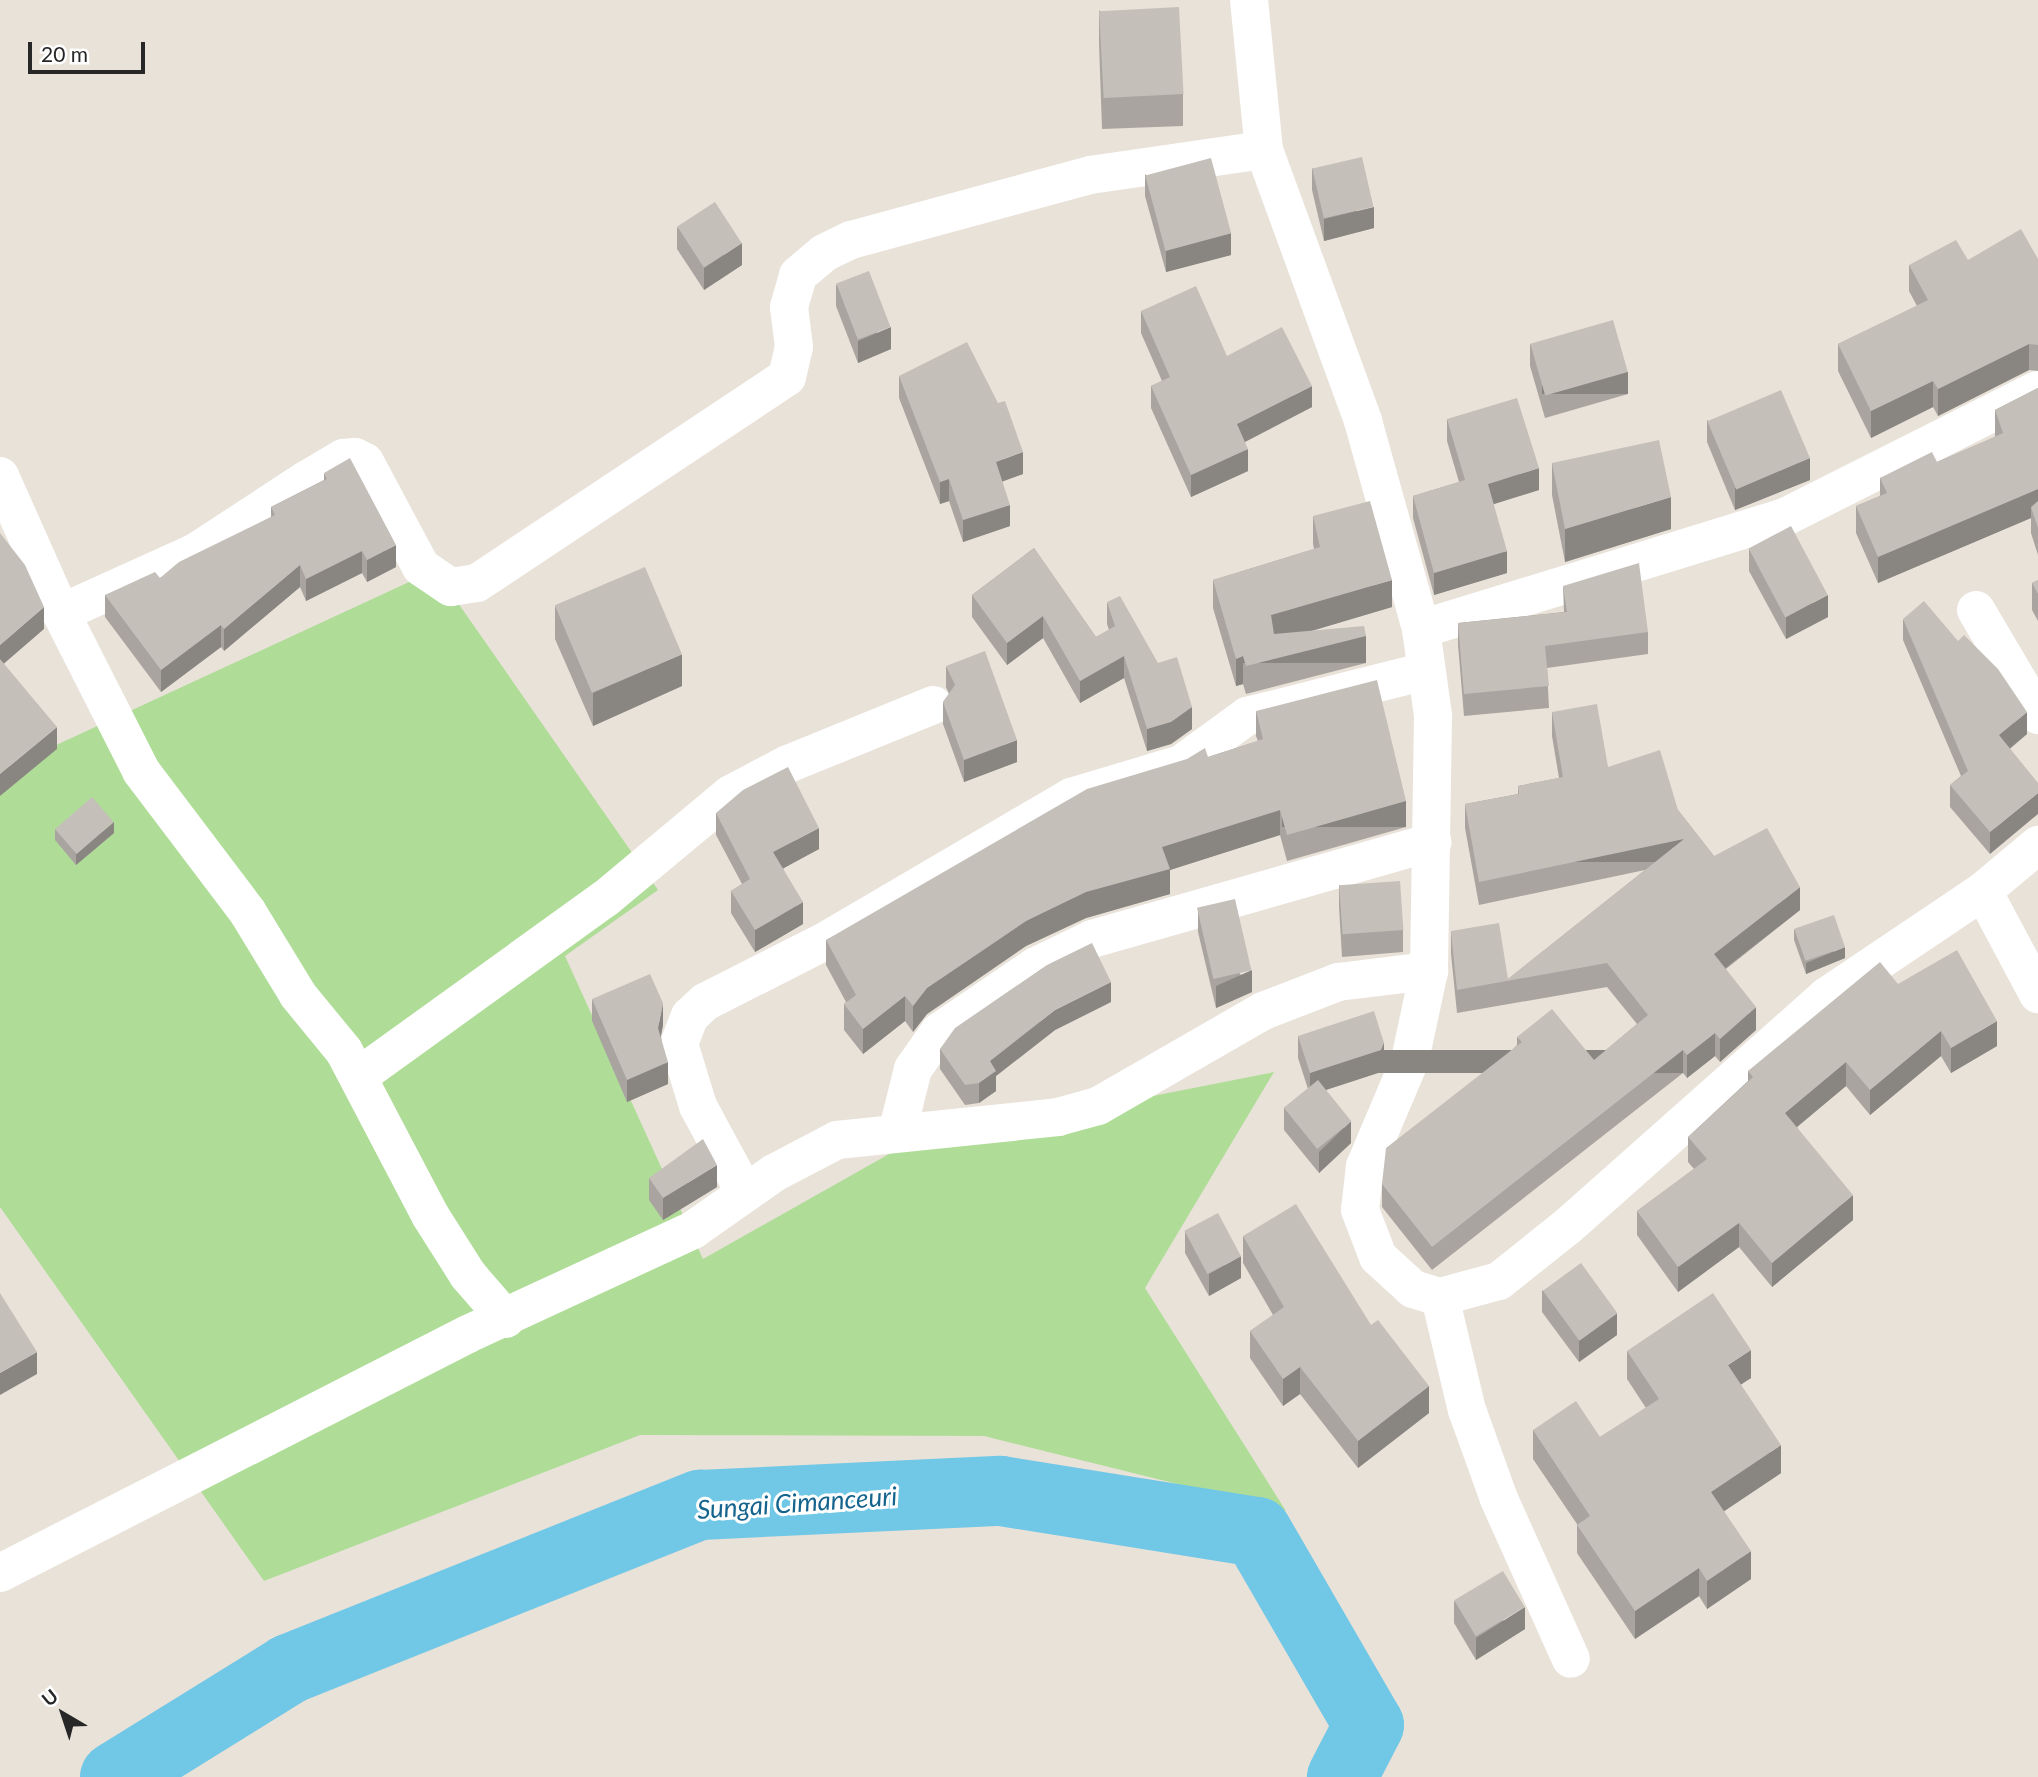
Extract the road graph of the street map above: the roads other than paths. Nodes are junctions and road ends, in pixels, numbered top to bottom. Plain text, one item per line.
1 (1249, 0) edge
2 (1264, 150) junction
3 (2038, 390) edge
4 (0, 476) edge
5 (1976, 610) dead end
6 (61, 613) junction
7 (1421, 629) junction
8 (1426, 671) junction
9 (933, 705) dead end
10 (2038, 715) edge
11 (1432, 842) junction
12 (2038, 845) edge
13 (1983, 891) junction
14 (1429, 971) junction
15 (2038, 994) edge
16 (359, 1076) junction
17 (897, 1133) junction
18 (745, 1193) junction
19 (1440, 1297) junction
20 (506, 1319) junction
21 (0, 1573) edge
22 (1571, 1660) dead end

1 - 2 street
2 - 6 street
2 - 7 street
3 - 7 street
4 - 6 street
5 - 10 street
6 - 16 street
7 - 8 street
8 - 11 street
8 - 18 street
9 - 16 street
11 - 14 street
11 - 17 street
12 - 13 street
13 - 15 street
13 - 19 street
14 - 17 street
14 - 19 street
16 - 20 street
17 - 18 street
18 - 20 street
19 - 22 street
20 - 21 street

